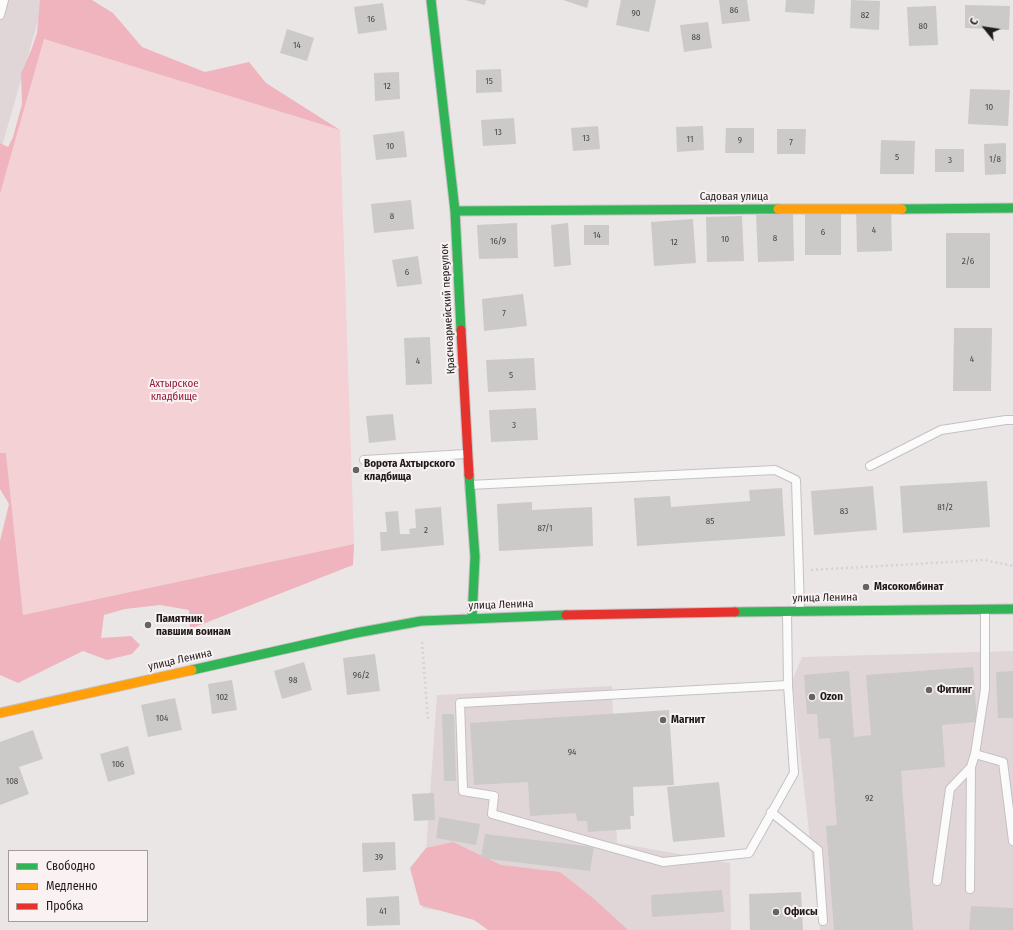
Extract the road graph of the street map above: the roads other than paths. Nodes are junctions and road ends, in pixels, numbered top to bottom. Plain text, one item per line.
1 (4, 0) edge
2 (431, 0) edge
3 (0, 15) edge
4 (1013, 208) edge
5 (454, 211) junction
6 (1013, 420) edge
7 (467, 454) junction
8 (364, 460) dead end
9 (870, 466) dead end
10 (469, 485) junction
11 (985, 608) junction
12 (1013, 609) edge
13 (787, 611) junction
14 (800, 611) junction
15 (472, 618) junction
16 (788, 685) junction
17 (0, 713) edge
18 (975, 754) junction
19 (971, 767) junction
20 (771, 812) junction
21 (1013, 841) edge
22 (938, 881) dead end
23 (970, 888) dead end
24 (824, 921) dead end

1 - 3 lane
2 - 5 street, Красноармейский переулок
4 - 5 street, Садовая улица
5 - 7 street, Красноармейский переулок
6 - 9 lane
7 - 8 lane
7 - 10 street, Красноармейский переулок
10 - 14 lane
10 - 15 street, Красноармейский переулок
11 - 12 street, улица Ленина
11 - 14 street, улица Ленина
11 - 18 lane
13 - 14 street, улица Ленина
13 - 15 street, улица Ленина
13 - 16 lane
15 - 17 street, улица Ленина
16 - 20 lane
16 - 20 lane
18 - 19 lane
18 - 21 lane
19 - 22 lane
19 - 23 lane
20 - 24 lane

